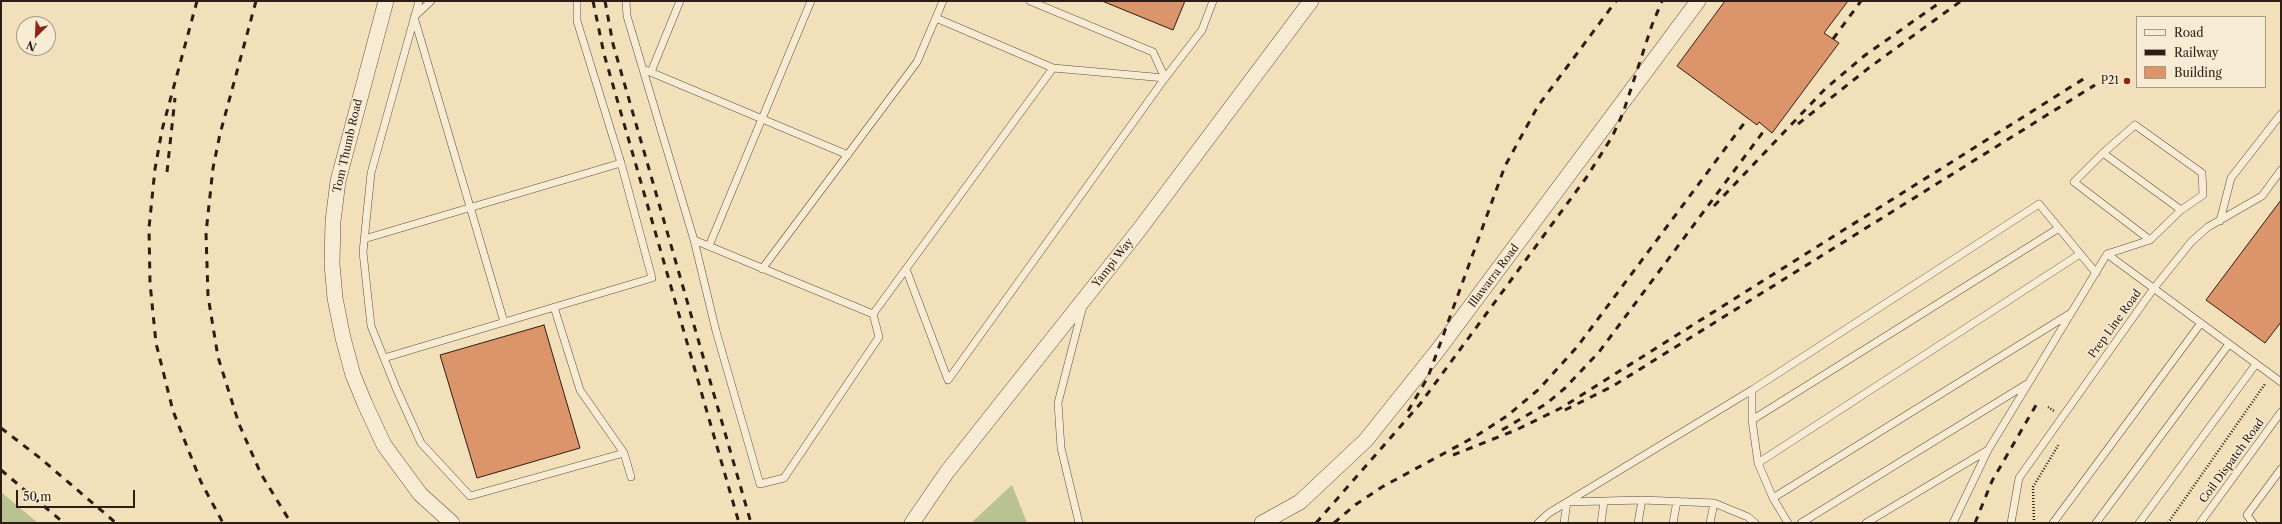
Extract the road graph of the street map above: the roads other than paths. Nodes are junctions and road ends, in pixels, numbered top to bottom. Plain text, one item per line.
1 (386, 1) edge
2 (419, 1) edge
3 (431, 1) edge
4 (577, 1) edge
5 (626, 1) edge
6 (680, 1) edge
7 (811, 1) edge
8 (943, 1) edge
9 (1030, 1) edge
10 (1213, 1) edge
11 (1311, 1) edge
12 (1698, 1) edge
13 (414, 17) junction
14 (936, 18) junction
15 (1053, 68) junction
16 (643, 69) junction
17 (651, 72) junction
18 (1165, 78) junction
19 (2281, 114) edge
20 (762, 119) junction
21 (2103, 154) junction
22 (848, 155) junction
23 (621, 164) junction
24 (2281, 170) edge
25 (471, 208) junction
26 (2181, 210) junction
27 (2220, 221) junction
28 (2059, 228) junction
29 (364, 239) junction
30 (694, 240) junction
31 (2150, 240) junction
32 (709, 246) junction
33 (2080, 254) junction
34 (2107, 254) junction
35 (762, 269) junction
36 (906, 269) junction
37 (2096, 273) junction
38 (2154, 288) junction
39 (1085, 298) junction
40 (554, 307) junction
41 (2071, 313) junction
42 (873, 314) junction
43 (504, 322) junction
44 (2201, 323) junction
45 (2228, 344) junction
46 (384, 358) junction
47 (2256, 364) junction
48 (2281, 382) edge
49 (2029, 383) junction
50 (1752, 390) junction
51 (2281, 412) edge
52 (1752, 420) junction
53 (1988, 450) junction
54 (624, 453) junction
55 (1758, 463) junction
56 (2281, 469) edge
57 (631, 477) dead end
58 (1773, 498) junction
59 (1642, 500) junction
60 (1604, 501) junction
61 (1677, 501) junction
62 (1567, 502) junction
63 (1714, 503) junction
64 (1747, 520) edge
65 (1955, 520) edge
66 (452, 523) edge
67 (912, 523) edge
68 (1079, 523) edge
69 (1262, 523) edge
70 (1538, 523) edge
71 (1564, 523) edge
72 (1601, 523) edge
73 (1638, 523) edge
74 (1673, 523) edge
75 (1710, 523) edge
76 (1755, 523) edge
77 (1788, 523) edge
78 (1800, 523) edge
79 (1866, 523) edge
80 (1948, 523) edge
81 (2011, 523) edge
82 (2053, 523) edge
83 (2096, 523) edge
84 (2139, 523) edge
85 (2200, 523) edge
86 (2253, 523) edge

1 - 66 street, Tom Thumb Road
2 - 13 lane
3 - 13 lane
4 - 23 lane
5 - 16 lane
6 - 17 lane
7 - 20 lane
8 - 14 lane
9 - 18 lane
10 - 18 lane
11 - 39 street, Yampi Way
12 - 69 street, Illawarra Road
13 - 25 lane
13 - 29 lane
14 - 15 lane
14 - 22 lane
15 - 18 lane
15 - 36 lane
16 - 17 lane
16 - 30 lane
17 - 20 lane
18 - 36 lane
19 - 27 lane
20 - 22 lane
20 - 32 lane
21 - 26 lane
21 - 26 lane
21 - 31 lane
22 - 35 lane
23 - 25 lane
23 - 40 lane
24 - 27 lane, Prep Line Road
25 - 29 lane
25 - 43 lane
26 - 31 lane
27 - 38 lane, Prep Line Road
28 - 33 lane
28 - 50 lane
28 - 52 lane
29 - 46 lane
30 - 32 lane
30 - 42 lane
31 - 34 lane
32 - 35 lane
33 - 37 lane
33 - 55 lane
34 - 37 lane
34 - 38 lane
35 - 42 lane
36 - 42 lane
37 - 41 lane
38 - 44 lane
38 - 81 lane, Prep Line Road
39 - 67 street, Yampi Way
39 - 68 lane
40 - 43 lane
40 - 54 lane
41 - 49 lane
41 - 58 lane
43 - 46 lane
44 - 45 lane
44 - 82 lane
45 - 47 lane
45 - 83 lane
46 - 54 lane
47 - 48 lane
47 - 84 lane
49 - 53 lane
49 - 78 lane
50 - 52 lane
50 - 62 lane
51 - 85 lane, Coil Dispatch Road
52 - 55 lane
53 - 65 lane
53 - 79 lane
54 - 57 lane
55 - 58 lane
56 - 86 lane
58 - 77 lane
59 - 60 lane
59 - 61 lane
59 - 73 lane
60 - 62 lane
60 - 72 lane
61 - 63 lane
61 - 74 lane
62 - 70 lane
62 - 71 lane
63 - 64 lane
63 - 75 lane
64 - 76 lane
65 - 80 lane

